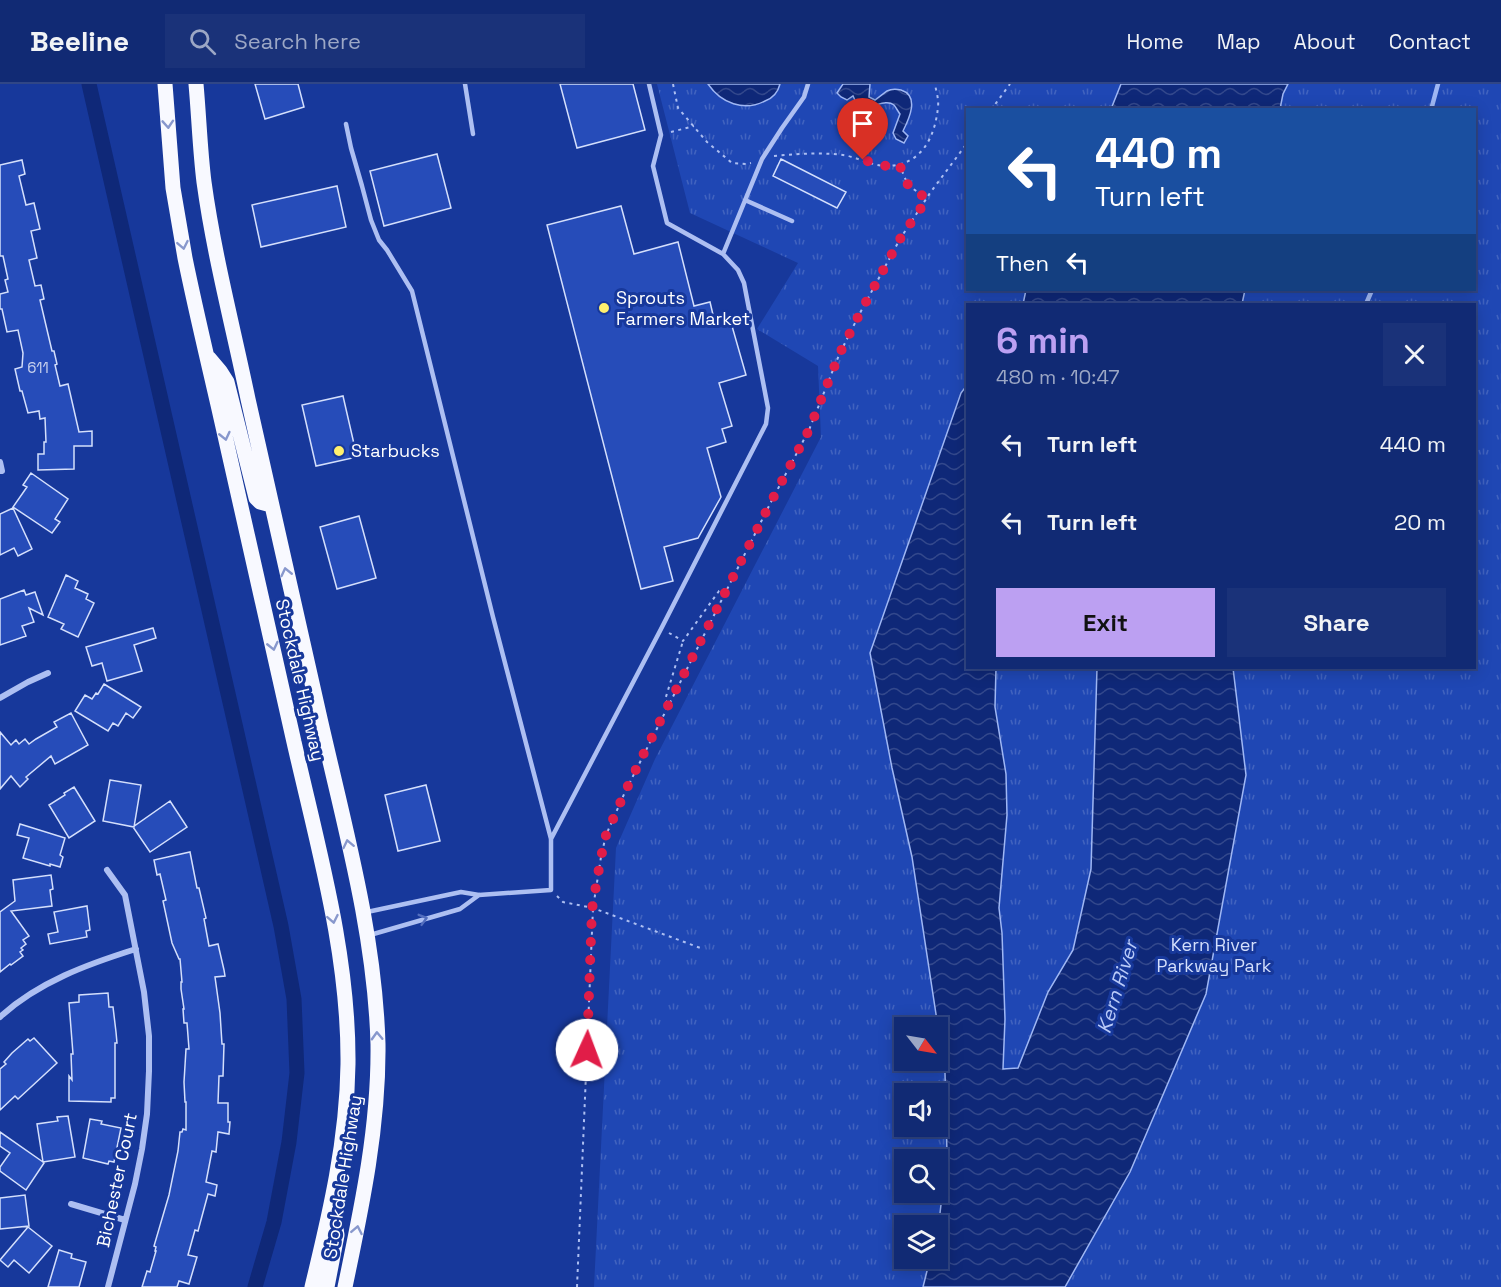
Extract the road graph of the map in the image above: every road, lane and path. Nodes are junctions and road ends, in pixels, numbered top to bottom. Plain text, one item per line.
1 (165, 84) edge
2 (196, 84) edge
3 (465, 84) edge
4 (649, 84) edge
5 (673, 84) edge
6 (808, 84) edge
7 (935, 84) edge
8 (1010, 84) edge
9 (993, 108) edge
10 (346, 124) dead end
11 (694, 126) junction
12 (473, 134) dead end
13 (661, 135) junction
14 (966, 145) edge
15 (762, 159) junction
16 (899, 164) junction
17 (927, 199) junction
18 (745, 200) junction
19 (792, 221) dead end
20 (723, 254) junction
21 (207, 356) junction
22 (0, 462) edge
23 (1, 471) edge
24 (271, 505) junction
25 (727, 588) junction
26 (661, 629) junction
27 (683, 641) junction
28 (48, 673) dead end
29 (0, 698) edge
30 (669, 704) junction
31 (551, 839) junction
32 (107, 870) dead end
33 (551, 890) junction
34 (479, 895) junction
35 (592, 909) junction
36 (363, 913) junction
37 (367, 936) junction
38 (136, 949) junction
39 (703, 949) dead end
40 (0, 1017) edge
41 (71, 1204) dead end
42 (332, 1204) junction
43 (125, 1220) junction
44 (108, 1287) edge
45 (312, 1287) edge
46 (327, 1287) edge
47 (345, 1287) edge
48 (577, 1287) edge

1 -> 21 main road, Stockdale Highway
2 - 24 main road, Stockdale Highway
3 - 12 lane
4 - 13 lane
5 - 11 path
6 - 15 lane
7 - 16 path
8 - 9 path
10 - 31 lane
11 - 13 path
11 - 15 path
13 - 20 lane
14 - 17 path
15 - 16 path
15 - 18 lane
16 - 17 path
17 - 25 path
18 - 19 lane
18 - 20 lane
20 - 26 lane
21 - 24 main road
21 -> 42 main road, Stockdale Highway
22 - 23 street
36 -> 24 main road, Stockdale Highway
25 - 27 path
25 - 30 path
26 - 27 path
26 - 31 lane
27 - 30 path
28 - 29 street
30 - 35 path
31 - 33 lane
32 - 38 street, Bichester Court
33 - 34 lane
33 - 35 path
34 - 36 lane
37 -> 34 lane
35 - 39 path
35 - 48 path
36 - 37 main road, Stockdale Highway
47 -> 37 main road, Stockdale Highway
38 - 40 street
38 - 43 street, Bichester Court
41 - 43 street
42 - 45 main road, Stockdale Highway
42 - 46 main road
43 - 44 street, Bichester Court

